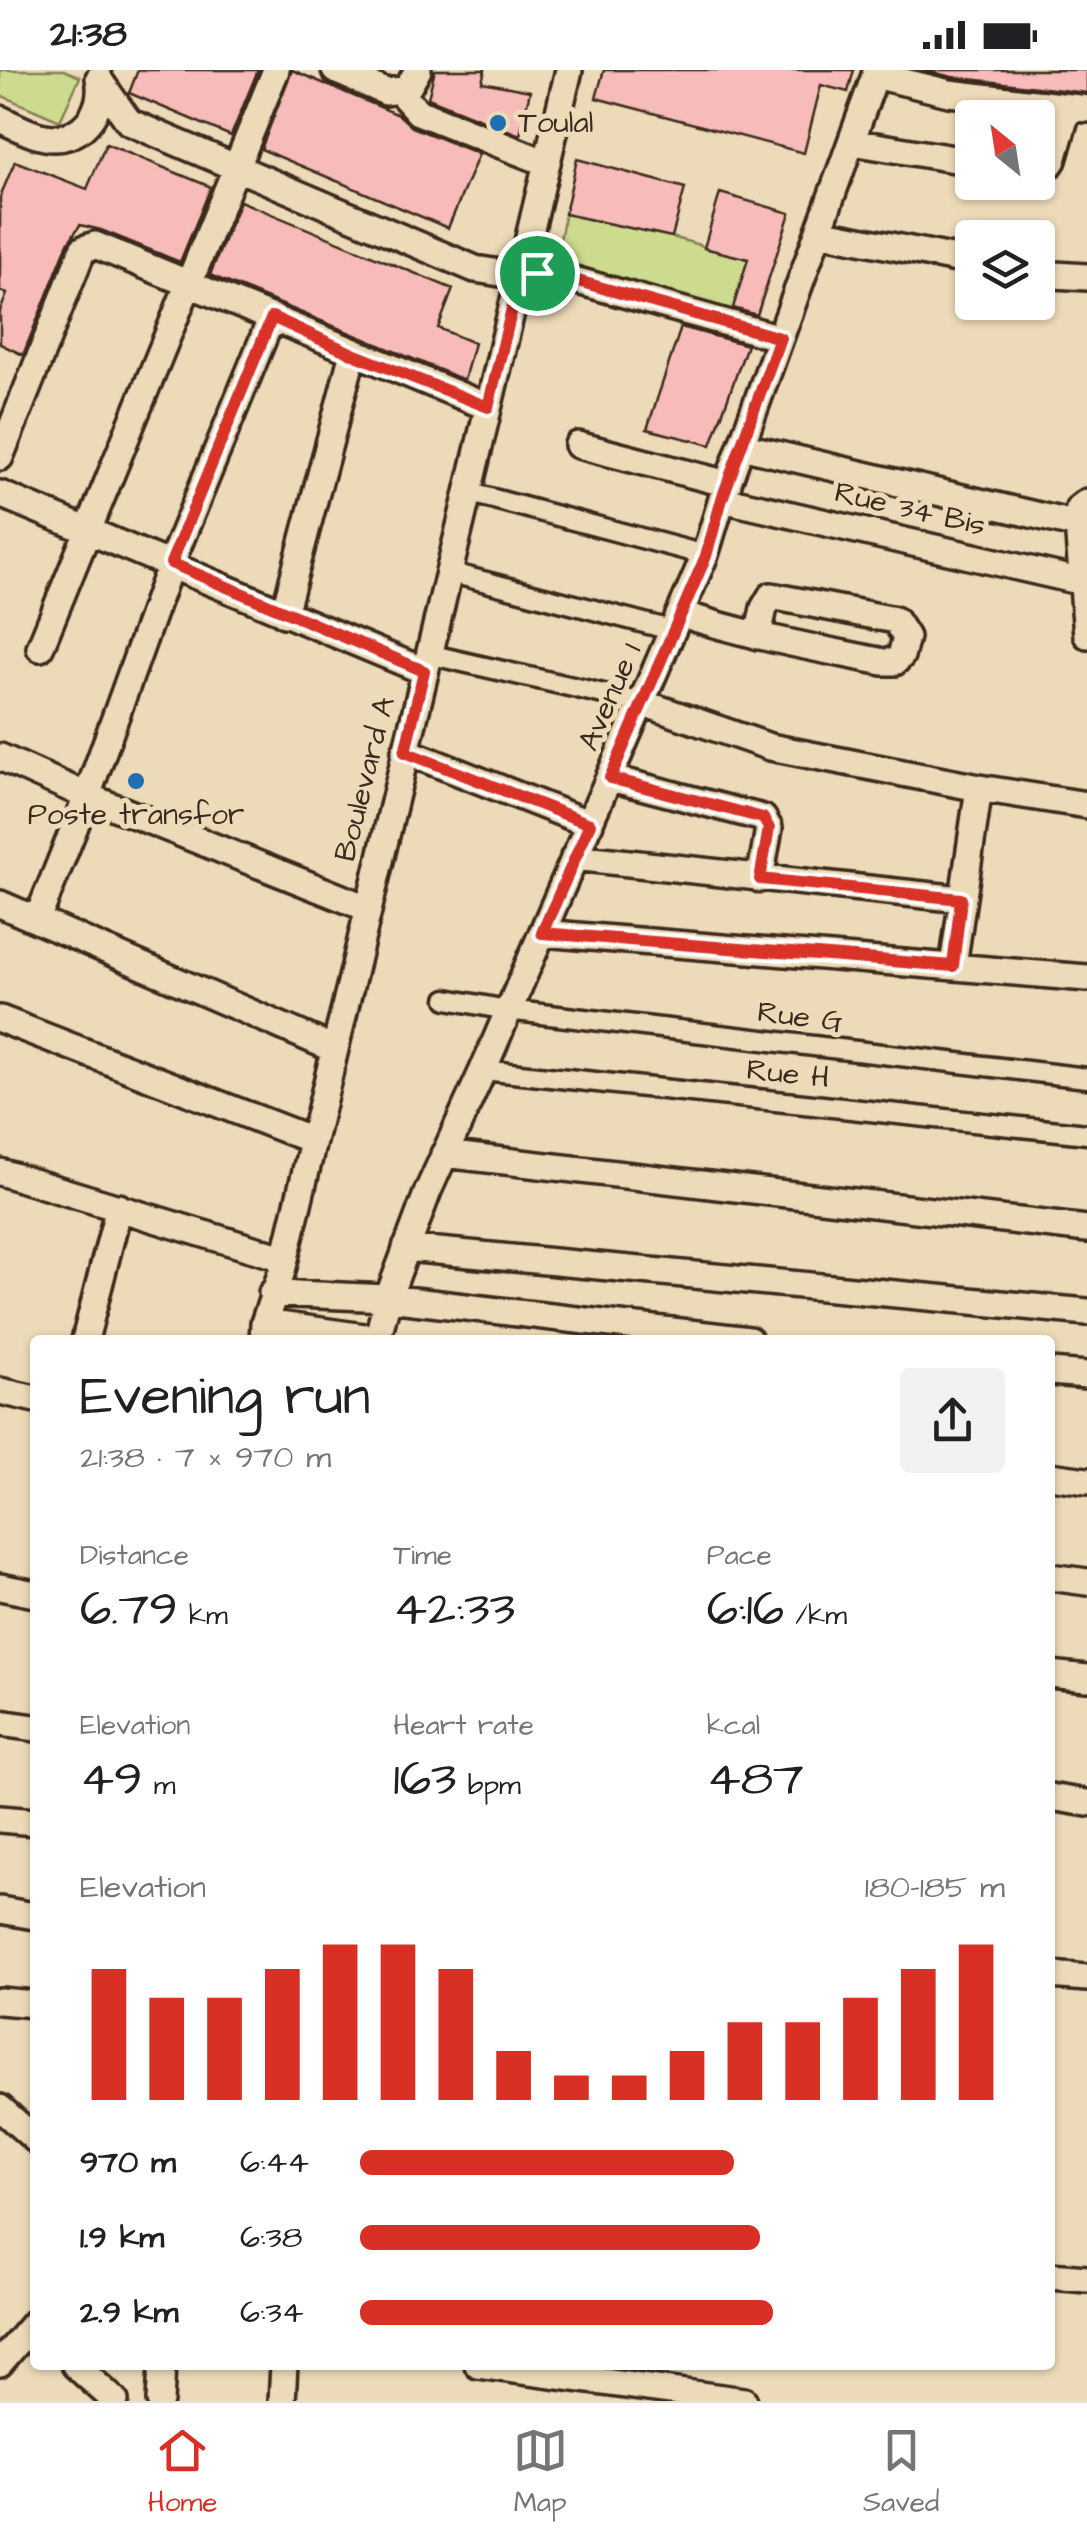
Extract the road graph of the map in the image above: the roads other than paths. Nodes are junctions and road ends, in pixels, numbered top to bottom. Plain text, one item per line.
1 (276, 70) edge
2 (335, 70) edge
3 (418, 70) edge
4 (569, 70) edge
5 (876, 72) edge
6 (98, 75) edge
7 (400, 92) junction
8 (1078, 108) edge
9 (0, 119) edge
10 (129, 122) junction
11 (30, 132) junction
12 (74, 134) junction
13 (852, 142) junction
14 (0, 143) edge
15 (1055, 156) edge
16 (955, 159) edge
17 (546, 163) junction
18 (237, 167) junction
19 (819, 232) junction
20 (955, 259) edge
21 (1055, 275) edge
22 (520, 276) junction
23 (1087, 277) edge
24 (190, 282) junction
25 (272, 317) junction
26 (780, 338) junction
27 (353, 354) junction
28 (488, 407) junction
29 (578, 445) dead end
30 (741, 446) junction
31 (0, 457) edge
32 (468, 492) junction
33 (725, 492) junction
34 (0, 494) edge
35 (1083, 514) edge
36 (89, 529) junction
37 (706, 556) junction
38 (171, 563) junction
39 (448, 572) junction
40 (1083, 582) junction
41 (284, 614) junction
42 (679, 622) junction
43 (1087, 635) edge
44 (758, 636) junction
45 (40, 648) dead end
46 (427, 663) junction
47 (643, 703) junction
48 (405, 752) junction
49 (0, 757) edge
50 (610, 778) junction
51 (980, 788) junction
52 (87, 796) junction
53 (1087, 805) edge
54 (590, 824) junction
55 (574, 858) junction
56 (760, 879) junction
57 (961, 899) junction
58 (0, 904) edge
59 (367, 908) junction
60 (38, 920) junction
61 (542, 933) junction
62 (953, 966) junction
63 (1087, 978) edge
64 (447, 999) dead end
65 (507, 1010) junction
66 (0, 1019) edge
67 (334, 1049) junction
68 (483, 1070) junction
69 (1087, 1078) edge
70 (1087, 1134) edge
71 (312, 1140) junction
72 (444, 1154) junction
73 (0, 1172) edge
74 (120, 1207) junction
75 (1087, 1228) edge
76 (406, 1248) junction
77 (281, 1279) junction
78 (388, 1298) junction
79 (1087, 1312) edge
80 (263, 1332) edge
81 (292, 1333) edge
82 (87, 1335) edge
83 (323, 1335) edge
84 (371, 1335) edge
85 (706, 1335) edge
86 (1055, 1373) edge
87 (1087, 1376) edge
88 (0, 1391) edge
89 (30, 1398) edge
90 (1055, 1477) edge
91 (1087, 1481) edge
92 (1055, 1577) edge
93 (1087, 1582) edge
94 (0, 1588) edge
95 (30, 1593) edge
96 (1055, 1675) edge
97 (1087, 1678) edge
98 (0, 1724) edge
99 (30, 1727) edge
100 (1055, 1797) edge
101 (1087, 1803) edge
102 (0, 1819) edge
103 (30, 1822) edge
104 (0, 1910) edge
105 (30, 1915) edge
106 (1055, 1975) edge
107 (1087, 1978) edge
108 (0, 2001) edge
109 (30, 2004) edge
110 (0, 2108) edge
111 (30, 2135) edge
112 (1055, 2276) edge
113 (1087, 2279) edge
114 (30, 2330) edge
115 (0, 2362) edge
116 (80, 2370) edge
117 (162, 2370) edge
118 (284, 2370) edge
119 (499, 2370) edge
120 (582, 2390) edge
121 (115, 2401) edge
122 (160, 2401) edge
123 (282, 2401) edge
124 (744, 2401) edge

1 - 18 street
2 - 7 street
3 - 7 street
4 - 17 street, Boulevard A
5 - 8 street
5 - 13 street, Avenue 1
6 - 10 street
6 - 12 street
7 - 17 street
8 - 15 street
9 - 11 street
10 - 12 street
10 - 18 street
11 - 12 street
11 - 14 street
13 - 16 street
13 - 19 street, Avenue 1
17 - 22 street, Boulevard A
18 - 22 street
18 - 24 street
19 - 20 street
19 - 26 street, Avenue 1
21 - 23 street
22 - 26 street
22 - 28 street, Boulevard A
24 - 25 street
24 - 31 street
24 - 36 street
25 - 27 street
25 - 38 street
26 - 30 street, Avenue 1
27 - 28 street
27 - 41 street
28 - 32 street, Boulevard A
29 - 33 street, Rue 34 Bis
30 - 33 street, Avenue 1
30 - 35 street
32 - 37 street
32 - 39 street, Boulevard A
33 - 37 street, Avenue 1
33 - 40 street, Rue 34 Bis
34 - 36 street
35 - 40 street
36 - 38 street
36 - 45 street
37 - 42 street, Avenue 1
38 - 41 street
38 - 52 street
39 - 42 street
39 - 46 street, Boulevard A
40 - 43 street
41 - 46 street
42 - 44 street
42 - 47 street, Avenue 1
44 - 44 street
46 - 47 street
46 - 48 street, Boulevard A
47 - 50 street, Avenue 1
47 - 51 street
48 - 54 street
48 - 59 street, Boulevard A
49 - 52 street
50 - 54 street, Avenue 1
50 - 56 street
51 - 53 street
51 - 57 street
52 - 59 street
52 - 60 street
54 - 55 street, Avenue 1
55 - 56 street
55 - 61 street, Avenue 1
56 - 57 street
57 - 62 street
58 - 60 street
59 - 67 street, Boulevard A
60 - 67 street
61 - 62 street
61 - 65 street, Avenue 1
62 - 63 street
64 - 65 street, Rue G
65 - 68 street, Avenue 1
65 - 69 street, Rue G
66 - 71 street
67 - 71 street, Boulevard A
68 - 70 street, Rue H
68 - 72 street, Avenue 1
71 - 77 street, Boulevard A
72 - 75 street
72 - 76 street, Avenue 1
73 - 74 street
74 - 77 street
74 - 82 street
76 - 78 street, Avenue 1
76 - 79 street
77 - 78 street
77 - 80 street, Boulevard A
77 - 81 street, Boulevard A
78 - 84 street, Avenue 1
78 - 85 street
80 - 81 street
81 - 83 street
86 - 87 street
88 - 89 street
90 - 91 street
92 - 93 street
94 - 95 street
96 - 97 street
98 - 99 street
100 - 101 street
102 - 103 street
104 - 105 street
106 - 107 street
108 - 109 street
110 - 111 street
112 - 113 street
114 - 115 street
116 - 121 street
117 - 122 street
118 - 123 street
119 - 120 street
120 - 124 street

